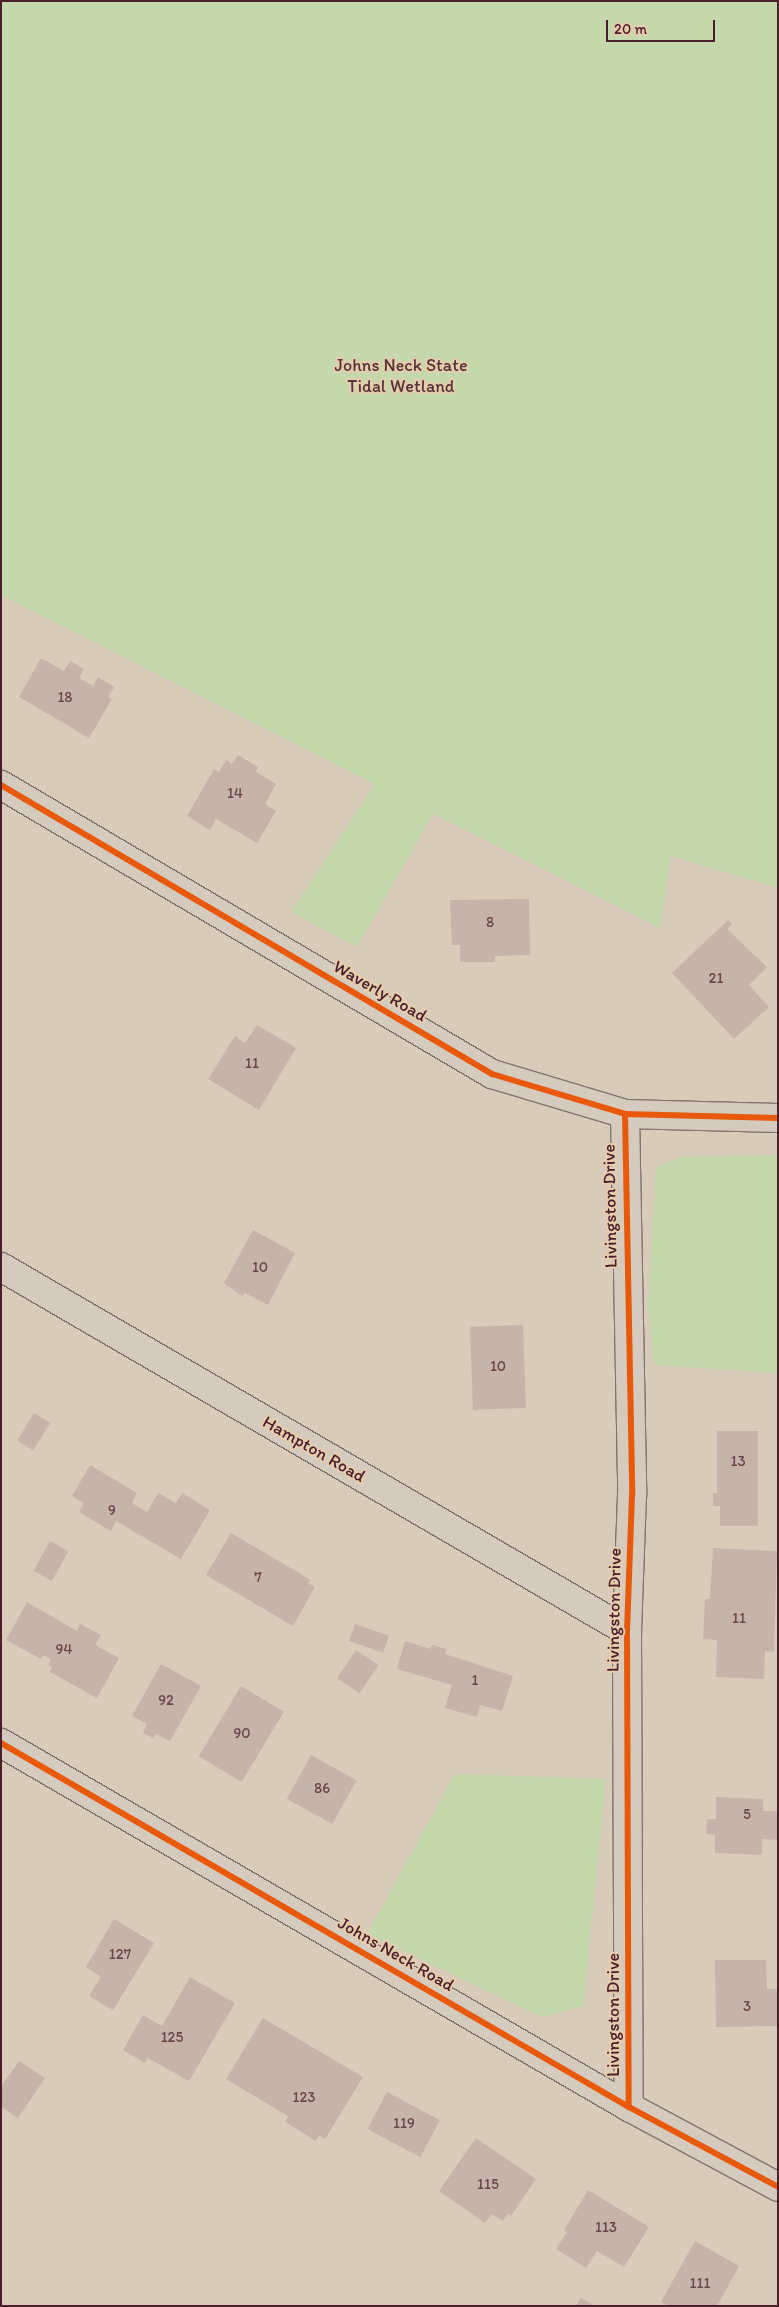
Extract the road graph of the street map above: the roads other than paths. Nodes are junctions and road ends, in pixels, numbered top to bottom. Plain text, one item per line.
1 (1, 786) edge
2 (624, 1114) junction
3 (778, 1118) edge
4 (1, 1266) edge
5 (627, 1631) junction
6 (1, 1743) edge
7 (628, 2107) junction
8 (778, 2187) edge

1 - 2 street, Waverly Road
2 - 3 street, Waverly Road
2 - 5 street, Livingston Drive
4 - 5 street, Hampton Road
5 - 7 street, Livingston Drive
6 - 7 street, Johns Neck Road
7 - 8 street, Johns Neck Road

